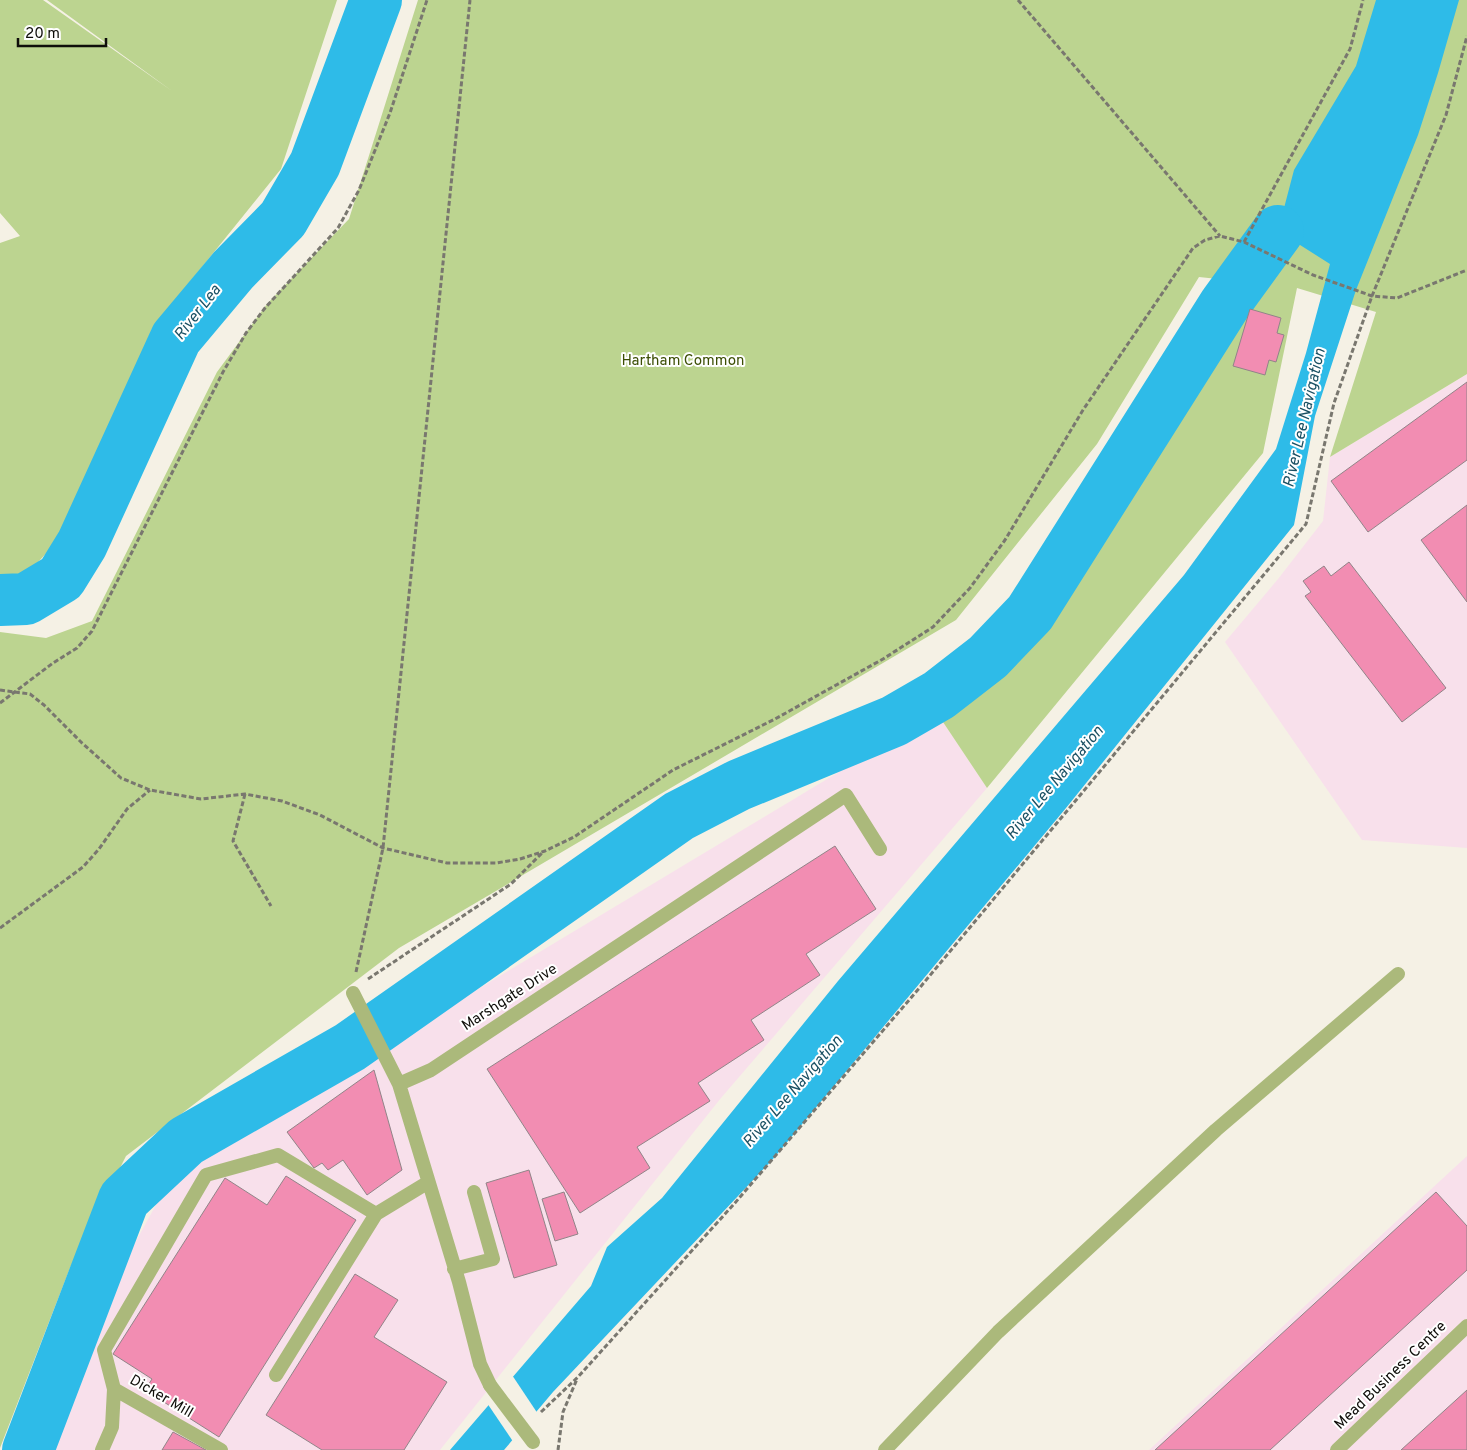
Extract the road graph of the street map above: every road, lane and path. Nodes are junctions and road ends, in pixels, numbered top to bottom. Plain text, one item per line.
1 (428, 0) edge
2 (470, 0) edge
3 (1018, 0) edge
4 (1363, 0) edge
5 (1467, 36) edge
6 (1220, 236) junction
7 (1244, 242) junction
8 (1467, 270) edge
9 (1372, 296) junction
10 (0, 690) edge
11 (17, 691) junction
12 (0, 703) edge
13 (150, 790) junction
14 (245, 794) junction
15 (383, 848) junction
16 (880, 849) dead end
17 (545, 851) junction
18 (271, 906) dead end
19 (0, 928) edge
20 (1398, 974) dead end
21 (353, 993) junction
22 (399, 1084) junction
23 (427, 1183) junction
24 (474, 1192) dead end
25 (376, 1214) junction
26 (454, 1269) junction
27 (1467, 1326) edge
28 (276, 1374) dead end
29 (578, 1377) junction
30 (114, 1389) junction
31 (541, 1412) dead end
32 (533, 1442) dead end
33 (102, 1450) edge
34 (221, 1450) edge
35 (558, 1450) edge
36 (885, 1450) edge
37 (1337, 1450) edge

1 - 11 path
2 - 15 path
3 - 6 path
4 - 7 path
5 - 9 path
6 - 7 path
6 - 17 path
7 - 9 path
8 - 9 path
9 - 29 path
10 - 11 path
11 - 12 path
11 - 13 path
13 - 14 path
13 - 19 path
14 - 15 path
14 - 18 path
15 - 17 path
15 - 21 path
16 - 22 lane, Marshgate Drive
17 - 21 path
20 - 36 lane
21 - 22 lane
22 - 23 lane
23 - 25 lane
23 - 26 lane
24 - 26 lane
25 - 28 lane
25 - 30 lane
26 - 32 lane, bridge
27 - 37 lane, Mead Business Centre
29 - 31 path
29 - 35 path
30 - 33 lane, Dicker Mill
30 - 34 lane, Dicker Mill

